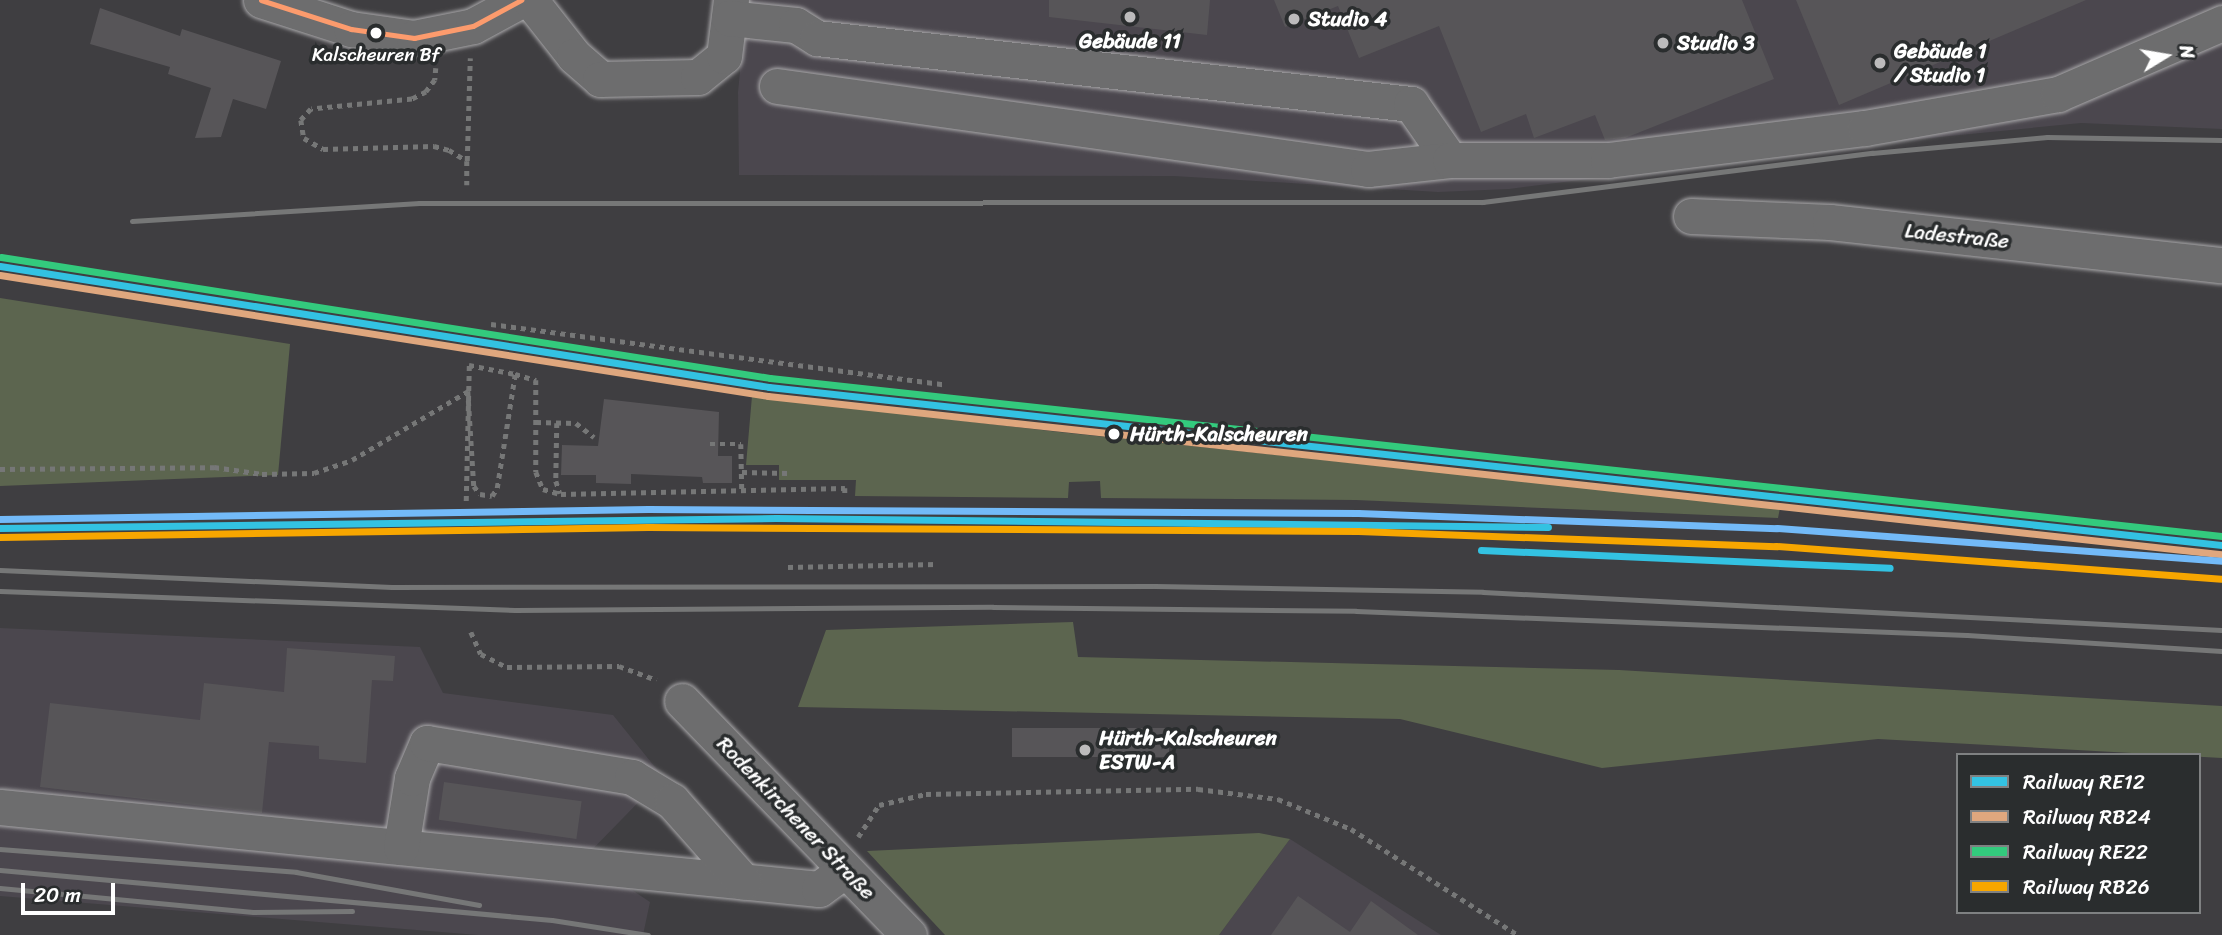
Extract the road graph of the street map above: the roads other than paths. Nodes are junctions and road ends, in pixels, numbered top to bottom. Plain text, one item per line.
1 (261, 0) edge
2 (523, 1) edge
3 (730, 9) edge
4 (350, 15) edge
5 (2222, 23) edge
6 (777, 86) dead end
7 (1450, 160) junction
8 (1691, 216) dead end
9 (2222, 265) edge
10 (682, 701) road end
11 (0, 807) edge
12 (401, 847) junction
13 (845, 870) junction
14 (744, 882) junction
15 (909, 935) edge

1 - 4 street
2 - 3 street
2 - 4 street
3 - 7 street
5 - 7 street
6 - 7 street
8 - 9 street, Ladestraße
10 - 13 street, Rodenkirchener Straße
11 - 12 street
12 - 14 street
12 - 14 street
13 - 14 street
13 - 15 street, Rodenkirchener Straße

